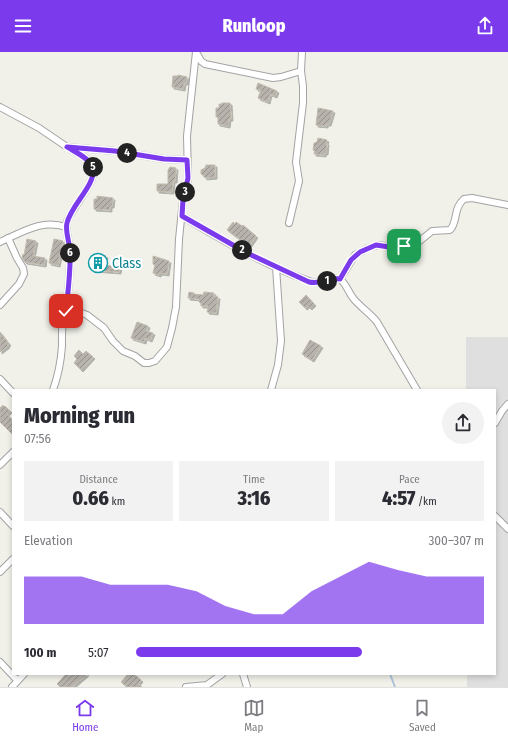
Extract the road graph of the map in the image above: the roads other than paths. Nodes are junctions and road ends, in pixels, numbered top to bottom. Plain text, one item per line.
1 (196, 52) edge
2 (302, 52) edge
3 (301, 71) junction
4 (0, 107) edge
5 (67, 147) junction
6 (187, 160) junction
7 (508, 205) edge
8 (182, 216) junction
9 (289, 223) dead end
10 (66, 227) junction
11 (8, 238) junction
12 (0, 242) edge
13 (276, 267) junction
14 (340, 279) junction
15 (0, 305) edge
16 (66, 311) junction
17 (0, 379) edge
18 (53, 389) edge
19 (271, 389) edge
20 (416, 389) edge
21 (12, 392) edge
22 (508, 404) edge
23 (496, 421) edge
24 (12, 453) edge
25 (0, 465) edge
26 (0, 512) edge
27 (496, 517) edge
28 (12, 525) edge
29 (508, 529) edge
30 (12, 560) edge
31 (0, 572) edge
32 (0, 662) edge
33 (12, 675) edge
34 (12, 675) edge
35 (23, 675) edge
36 (221, 675) edge
37 (243, 675) edge
38 (17, 680) junction
39 (12, 687) edge
40 (186, 687) edge
41 (247, 687) edge

1 - 3 street
1 - 6 street
2 - 3 street
3 - 9 street
4 - 5 street
5 - 6 street
5 - 10 street
6 - 8 street
7 - 14 street
8 - 13 street
8 - 16 street
10 - 11 street
10 - 16 street
11 - 12 street
11 - 15 street
13 - 14 street
13 - 19 street
14 - 20 street
16 - 18 street
17 - 21 street
22 - 23 street
24 - 25 street
26 - 28 street
27 - 29 street
30 - 31 street
32 - 33 street
34 - 38 street
35 - 38 street
36 - 40 street
37 - 41 street
38 - 39 street

